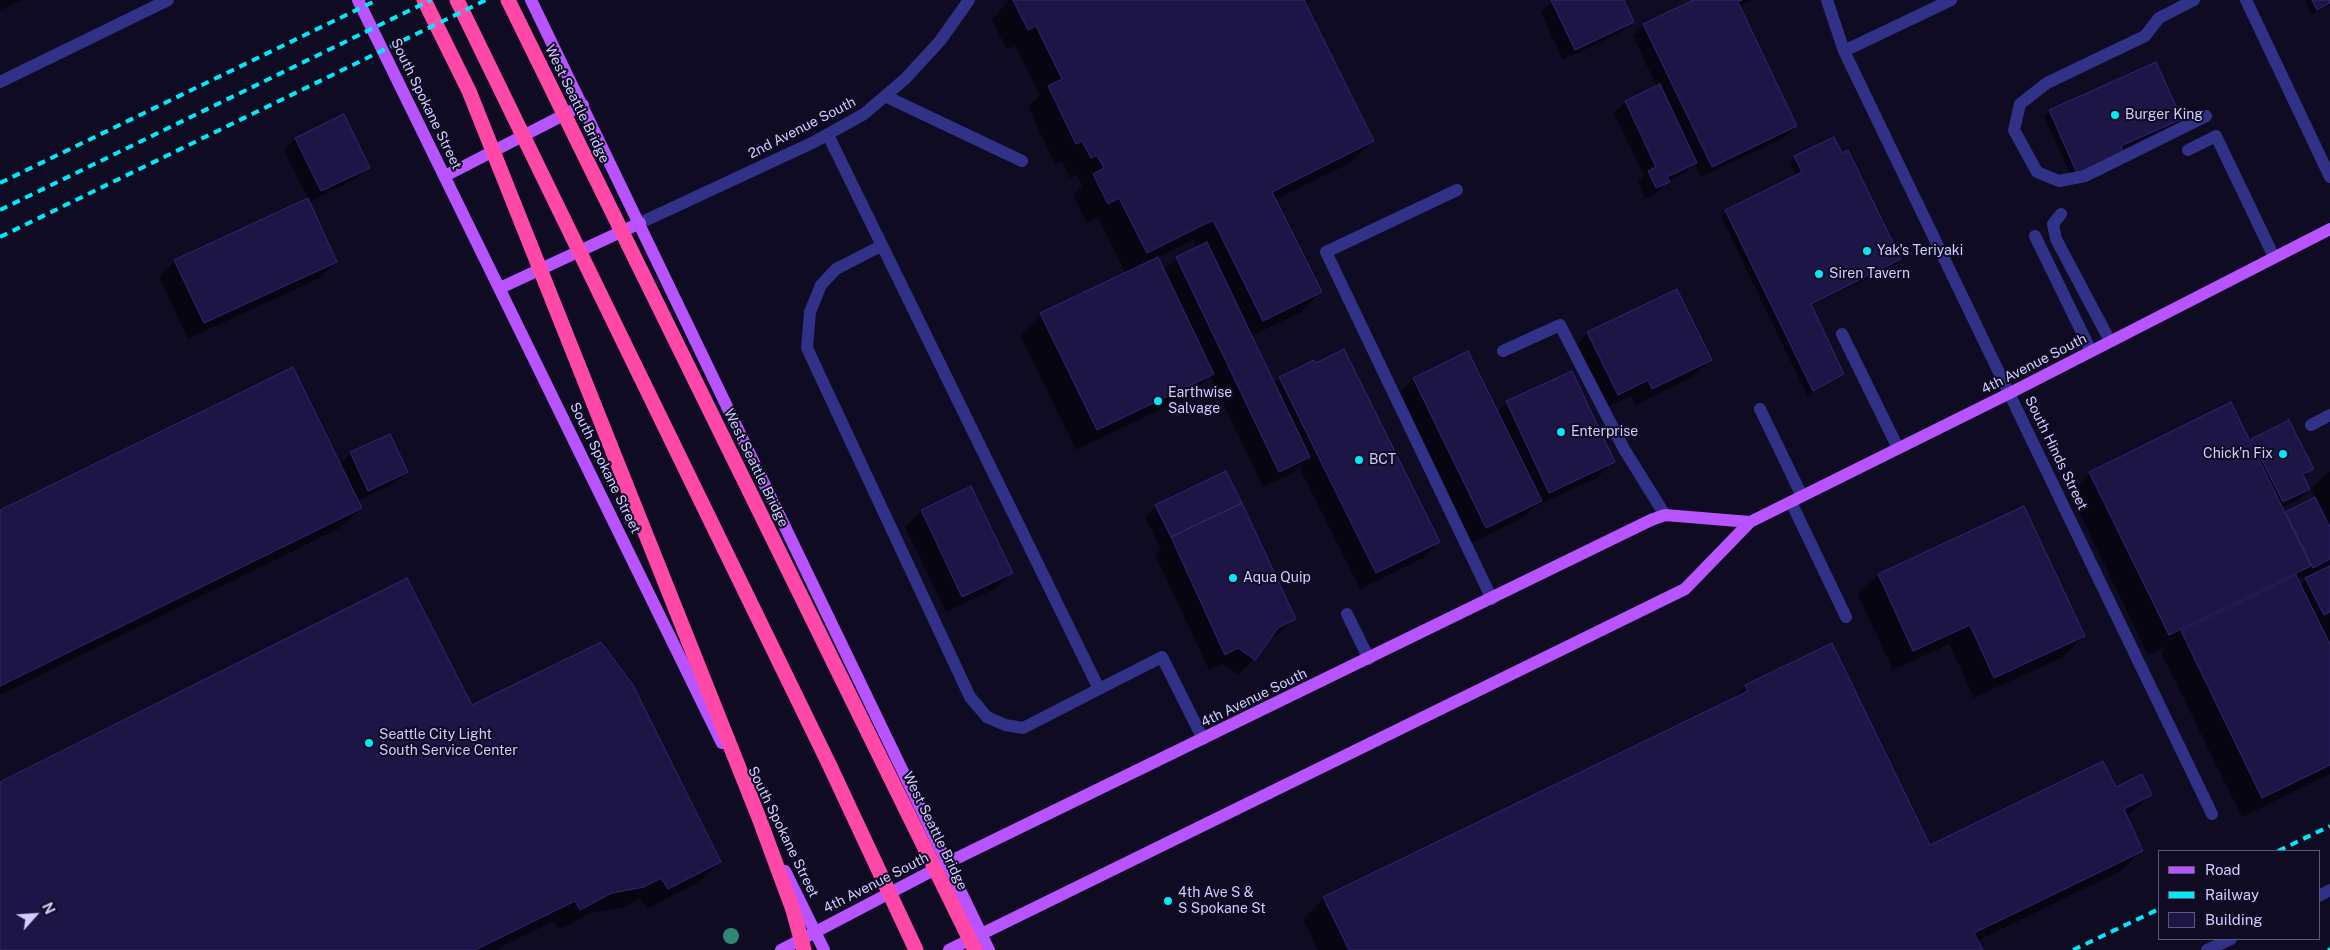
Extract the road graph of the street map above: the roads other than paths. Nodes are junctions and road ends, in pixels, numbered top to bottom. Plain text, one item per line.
1 (168, 0) edge
2 (358, 0) edge
3 (424, 0) edge
4 (457, 0) edge
5 (508, 0) edge
6 (531, 0) edge
7 (969, 0) edge
8 (1827, 0) edge
9 (1951, 0) edge
10 (2194, 0) edge
11 (2246, 0) edge
12 (1844, 52) junction
13 (0, 82) edge
14 (886, 96) junction
15 (583, 105) junction
16 (2206, 116) dead end
17 (828, 135) junction
18 (2188, 150) dead end
19 (1022, 161) dead end
20 (444, 176) junction
21 (2330, 177) edge
22 (1457, 190) dead end
23 (2061, 214) dead end
24 (640, 222) junction
25 (2330, 229) edge
26 (2035, 236) dead end
27 (881, 246) junction
28 (2274, 257) junction
29 (500, 288) junction
30 (1842, 334) dead end
31 (2110, 342) junction
32 (1503, 351) dead end
33 (2091, 351) junction
34 (2010, 393) junction
35 (1760, 409) dead end
36 (2330, 415) edge
37 (2311, 425) dead end
38 (1898, 448) junction
39 (1796, 499) junction
40 (1665, 514) junction
41 (1750, 522) junction
42 (1492, 599) junction
43 (1347, 614) dead end
44 (1846, 617) dead end
45 (1369, 659) junction
46 (1099, 689) junction
47 (1203, 739) junction
48 (2212, 814) dead end
49 (947, 863) junction
50 (815, 932) junction
51 (982, 934) junction
52 (2228, 940) edge
53 (781, 950) edge
54 (804, 950) edge
55 (824, 950) edge
56 (916, 950) edge
57 (949, 950) edge
58 (975, 950) edge
59 (989, 950) edge
60 (2208, 950) edge

1 - 13 street
2 - 20 main road, South Spokane Street
3 - 54 highway
4 - 56 highway
5 - 58 highway, West Seattle Bridge
6 - 15 main road
7 - 14 street, 2nd Avenue South
8 - 12 street, South Hinds Street
9 - 12 street
10 - 16 street
11 - 21 street
12 - 34 street, South Hinds Street
14 - 17 street, 2nd Avenue South
14 - 19 street
15 - 20 main road
15 - 24 main road
17 - 24 street, 2nd Avenue South
17 - 27 street
18 - 28 street
20 - 29 main road, South Spokane Street
22 - 42 street
23 - 31 street
24 - 29 main road
24 - 49 main road
25 - 28 main road, 4th Avenue South
26 - 33 street
27 - 46 street
27 - 46 street
28 - 31 main road, 4th Avenue South
29 - 50 main road, South Spokane Street
30 - 38 street
31 - 33 main road, 4th Avenue South
32 - 40 street
33 - 34 main road, 4th Avenue South
34 - 38 main road, 4th Avenue South
34 - 48 street, South Hinds Street
35 - 39 street
36 - 37 street
38 - 39 main road, 4th Avenue South
39 - 41 main road, 4th Avenue South
39 - 44 street
40 - 41 main road
40 - 42 main road, 4th Avenue South
41 - 51 main road, 4th Avenue South
42 - 45 main road, 4th Avenue South
43 - 45 street
45 - 47 main road, 4th Avenue South
46 - 47 street
47 - 49 main road, 4th Avenue South
49 - 50 main road, 4th Avenue South
49 - 51 main road
50 - 53 main road, 4th Avenue South
50 - 55 main road, South Spokane Street
51 - 57 main road, 4th Avenue South
51 - 59 main road
52 - 60 street

